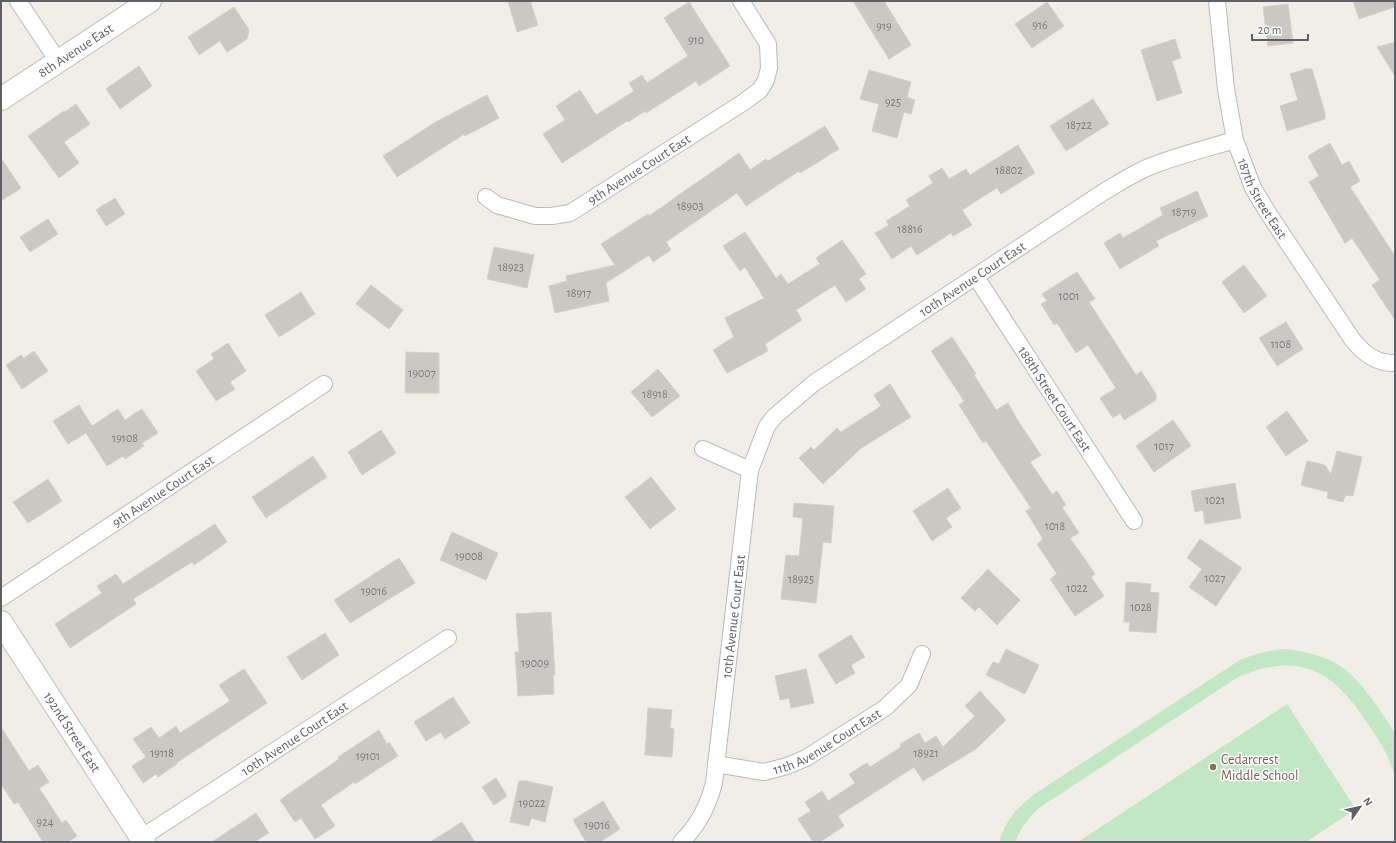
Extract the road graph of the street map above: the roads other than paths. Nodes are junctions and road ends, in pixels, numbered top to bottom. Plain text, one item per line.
1 (18, 1) edge
2 (150, 1) edge
3 (741, 1) edge
4 (1216, 1) edge
5 (58, 61) junction
6 (1, 99) edge
7 (1235, 140) junction
8 (486, 197) dead end
9 (976, 277) junction
10 (1388, 362) edge
11 (324, 384) dead end
12 (703, 449) dead end
13 (750, 470) junction
14 (1134, 521) dead end
15 (1, 598) edge
16 (1, 622) edge
17 (448, 638) dead end
18 (922, 654) dead end
19 (716, 764) junction
20 (142, 840) edge
21 (681, 842) edge

1 - 5 street
2 - 5 street, 8th Avenue East
3 - 8 street, 9th Avenue Court East
4 - 7 street, 187th Street East
5 - 6 street, 8th Avenue East
7 - 9 street, 10th Avenue Court East
7 - 10 street, 187th Street East
9 - 13 street, 10th Avenue Court East
9 - 14 street, 188th Street Court East
11 - 15 street, 9th Avenue Court East
12 - 13 street
13 - 19 street, 10th Avenue Court East
16 - 20 street, 192nd Street East
17 - 20 street, 10th Avenue Court East
18 - 19 street, 11th Avenue Court East
19 - 21 street

